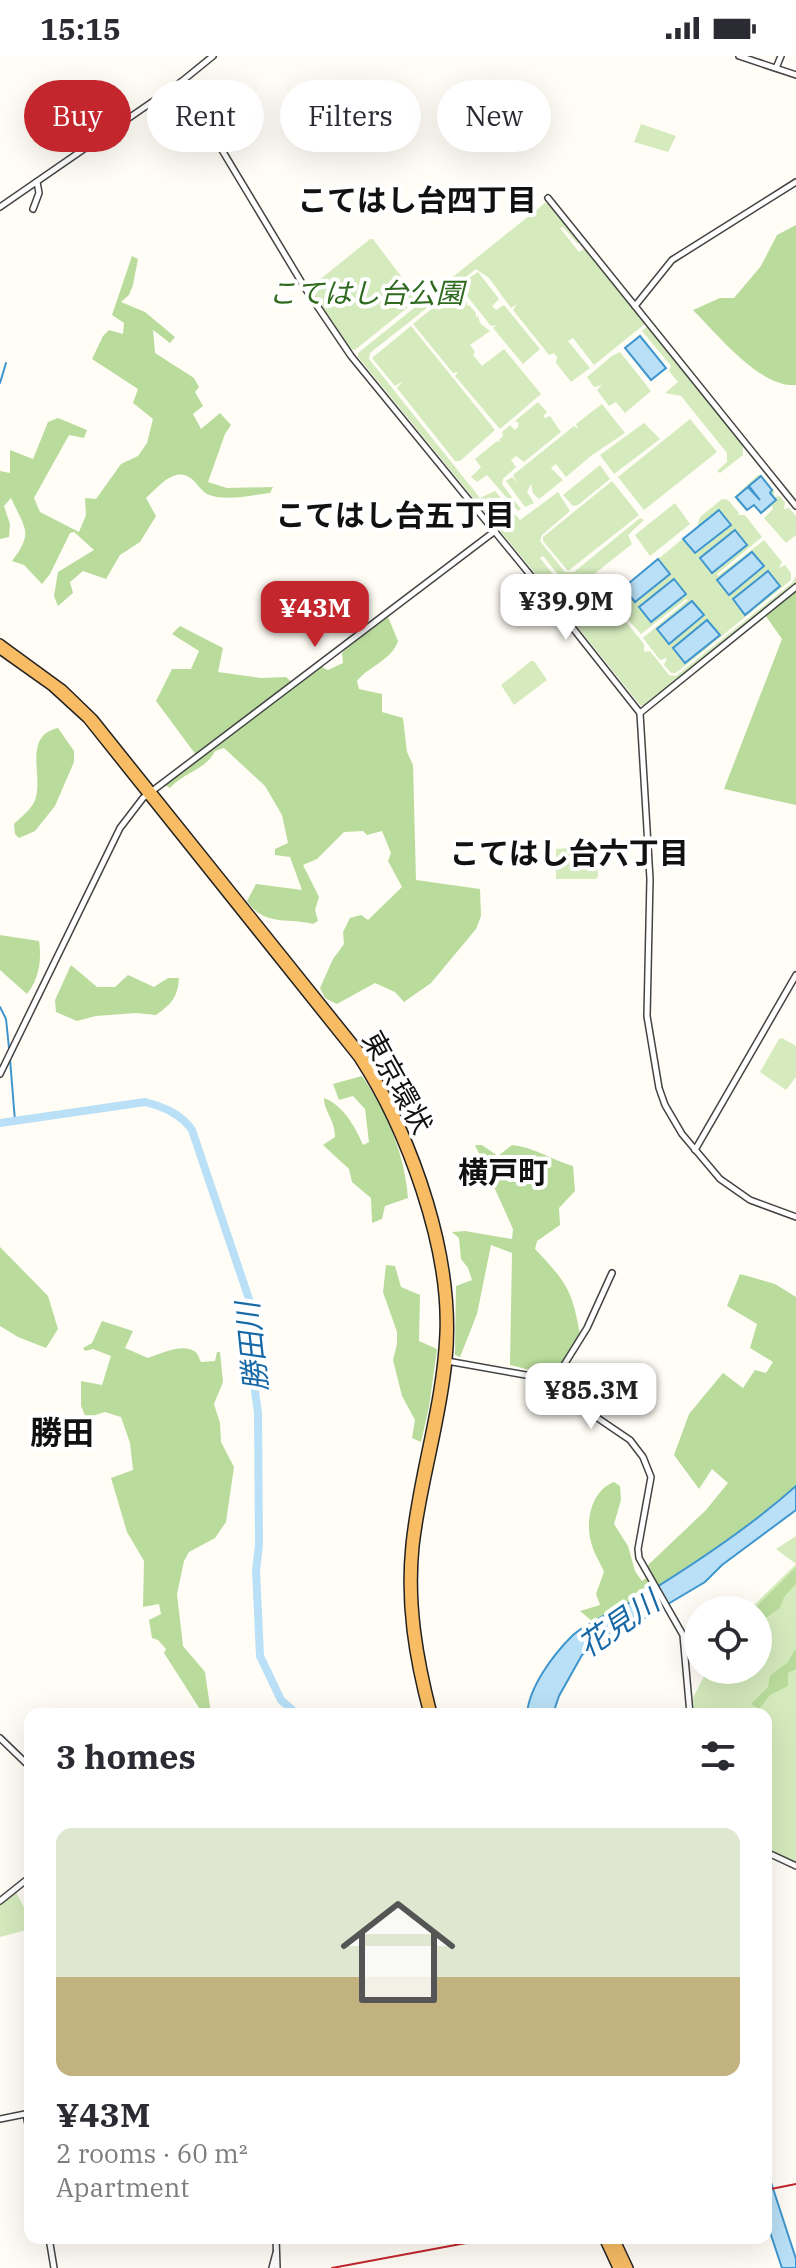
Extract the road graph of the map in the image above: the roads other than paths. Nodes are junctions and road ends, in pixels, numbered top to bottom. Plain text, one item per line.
1 (213, 56) edge
2 (739, 56) edge
3 (781, 56) edge
4 (776, 68) junction
5 (796, 75) edge
6 (183, 80) edge
7 (147, 106) edge
8 (223, 152) edge
9 (37, 182) junction
10 (796, 182) edge
11 (548, 198) dead end
12 (0, 207) edge
13 (33, 209) dead end
14 (635, 306) junction
15 (796, 506) edge
16 (495, 531) junction
17 (796, 587) edge
18 (0, 643) edge
19 (0, 650) edge
20 (640, 713) junction
21 (150, 792) junction
22 (796, 975) edge
23 (0, 1074) edge
24 (695, 1150) junction
25 (796, 1217) edge
26 (612, 1273) dead end
27 (445, 1360) junction
28 (551, 1386) junction
29 (428, 1708) edge
30 (690, 1708) edge
31 (0, 1738) edge
32 (24, 1761) edge
33 (772, 1855) edge
34 (796, 1866) edge
35 (24, 1882) edge
36 (0, 1901) edge
37 (24, 2115) edge
38 (0, 2119) edge
39 (50, 2244) edge
40 (277, 2244) edge
41 (609, 2244) edge
42 (620, 2244) edge
43 (54, 2268) edge
44 (275, 2268) edge
45 (620, 2268) edge
46 (631, 2268) edge

1 - 6 street
2 - 4 street
3 - 4 street
4 - 5 street
7 - 9 street
8 - 16 street
9 - 12 street
9 - 13 street
10 - 14 street
11 - 14 street
14 - 15 street
16 - 20 street
16 - 21 street
17 - 20 street
18 - 21 highway, 東京環状
19 - 21 highway, 東京環状
20 - 24 street
21 - 23 street
21 - 27 highway, 東京環状
22 - 24 street
24 - 25 street
26 - 28 street
27 - 28 street
27 - 29 highway, 東京環状
28 - 30 street
31 - 32 street
33 - 34 street
35 - 36 street
37 - 38 street
39 - 43 street
40 - 44 street
41 - 45 highway
42 - 46 highway

